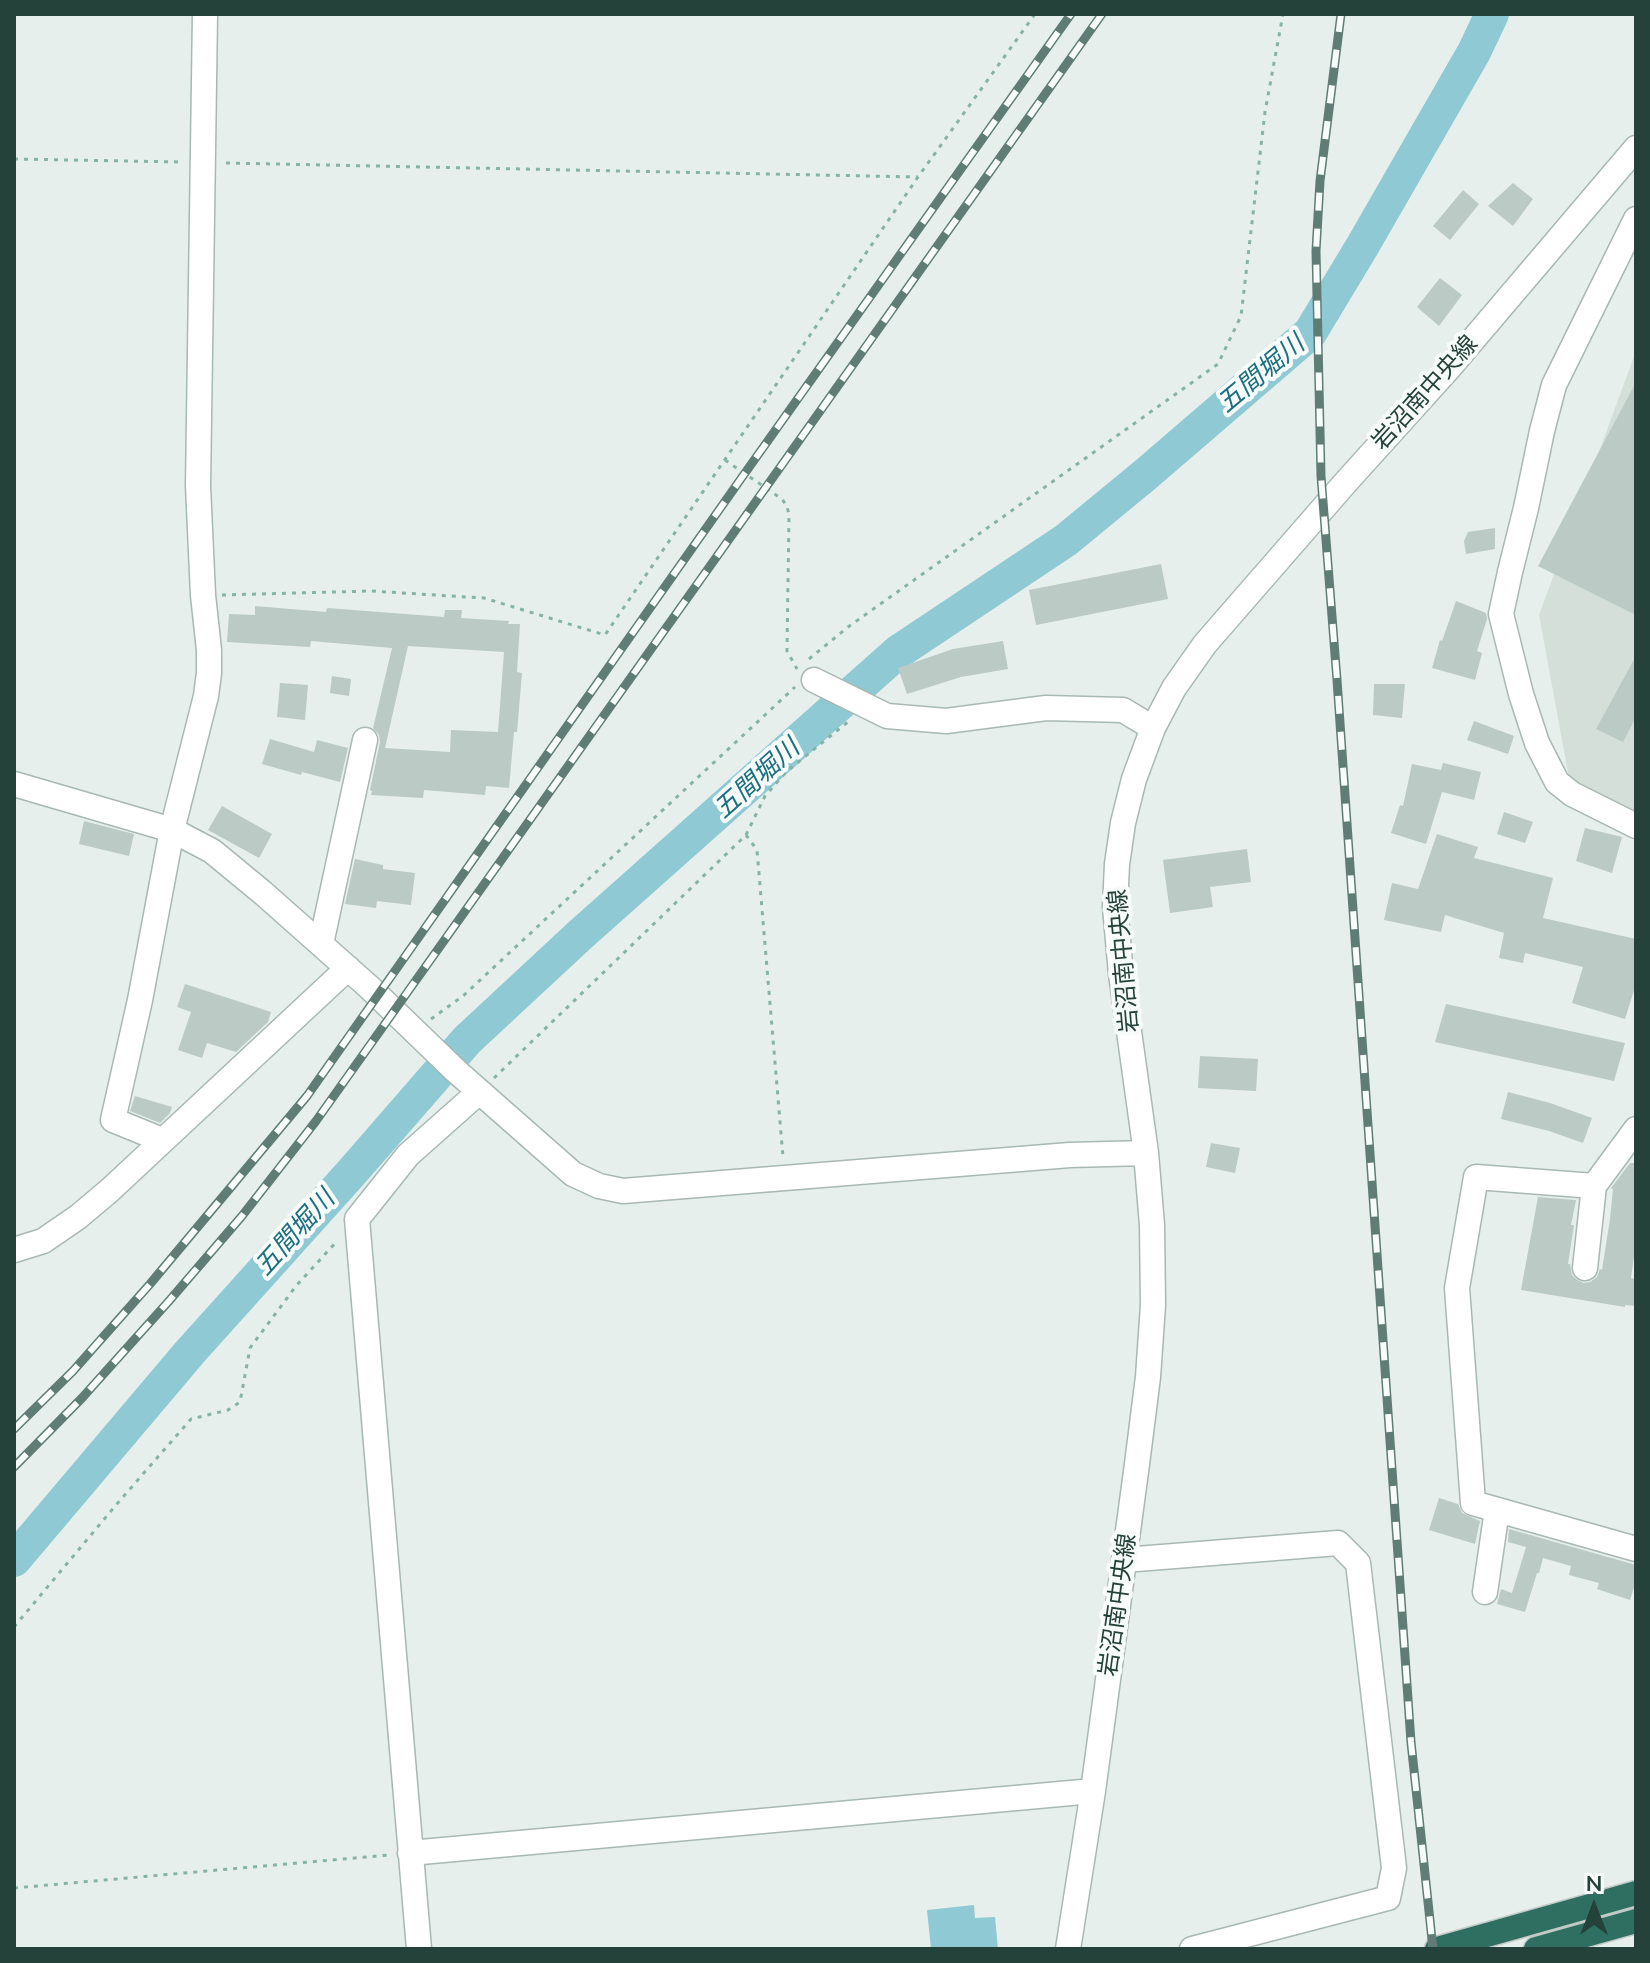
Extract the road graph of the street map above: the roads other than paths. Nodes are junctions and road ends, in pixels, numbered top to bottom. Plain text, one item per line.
1 (205, 14) edge
2 (1636, 148) edge
3 (1636, 219) edge
4 (809, 672) road end
5 (1153, 728) junction
6 (365, 740) dead end
7 (14, 784) edge
8 (1636, 826) edge
9 (172, 830) junction
10 (321, 944) junction
11 (348, 968) junction
12 (479, 1092) junction
13 (1636, 1129) edge
14 (162, 1140) junction
15 (1146, 1153) junction
16 (1594, 1186) junction
17 (14, 1250) edge
18 (1585, 1268) dead end
19 (1497, 1510) junction
20 (1636, 1549) edge
21 (1124, 1560) junction
22 (1485, 1592) dead end
23 (1093, 1791) junction
24 (410, 1853) junction
25 (1636, 1893) edge
26 (1636, 1921) edge
27 (1448, 1946) edge
28 (419, 1949) edge
29 (1068, 1949) edge
30 (1192, 1949) edge
31 (1536, 1949) edge

1 - 9 street
2 - 5 street, 岩沼南中央線
3 - 8 street
4 - 5 street
5 - 15 street, 岩沼南中央線
6 - 10 street
7 - 9 street
9 - 10 street
9 - 14 street
10 - 11 street
11 - 12 street
11 - 14 street
12 - 15 street
12 - 24 street
13 - 16 street
14 - 17 street
15 - 21 street, 岩沼南中央線
16 - 18 street
16 - 19 street
19 - 20 street
19 - 22 street
21 - 23 street, 岩沼南中央線
21 - 30 street
23 - 24 street
23 - 29 street, 岩沼南中央線
24 - 28 street
25 - 27 highway
26 - 31 highway

